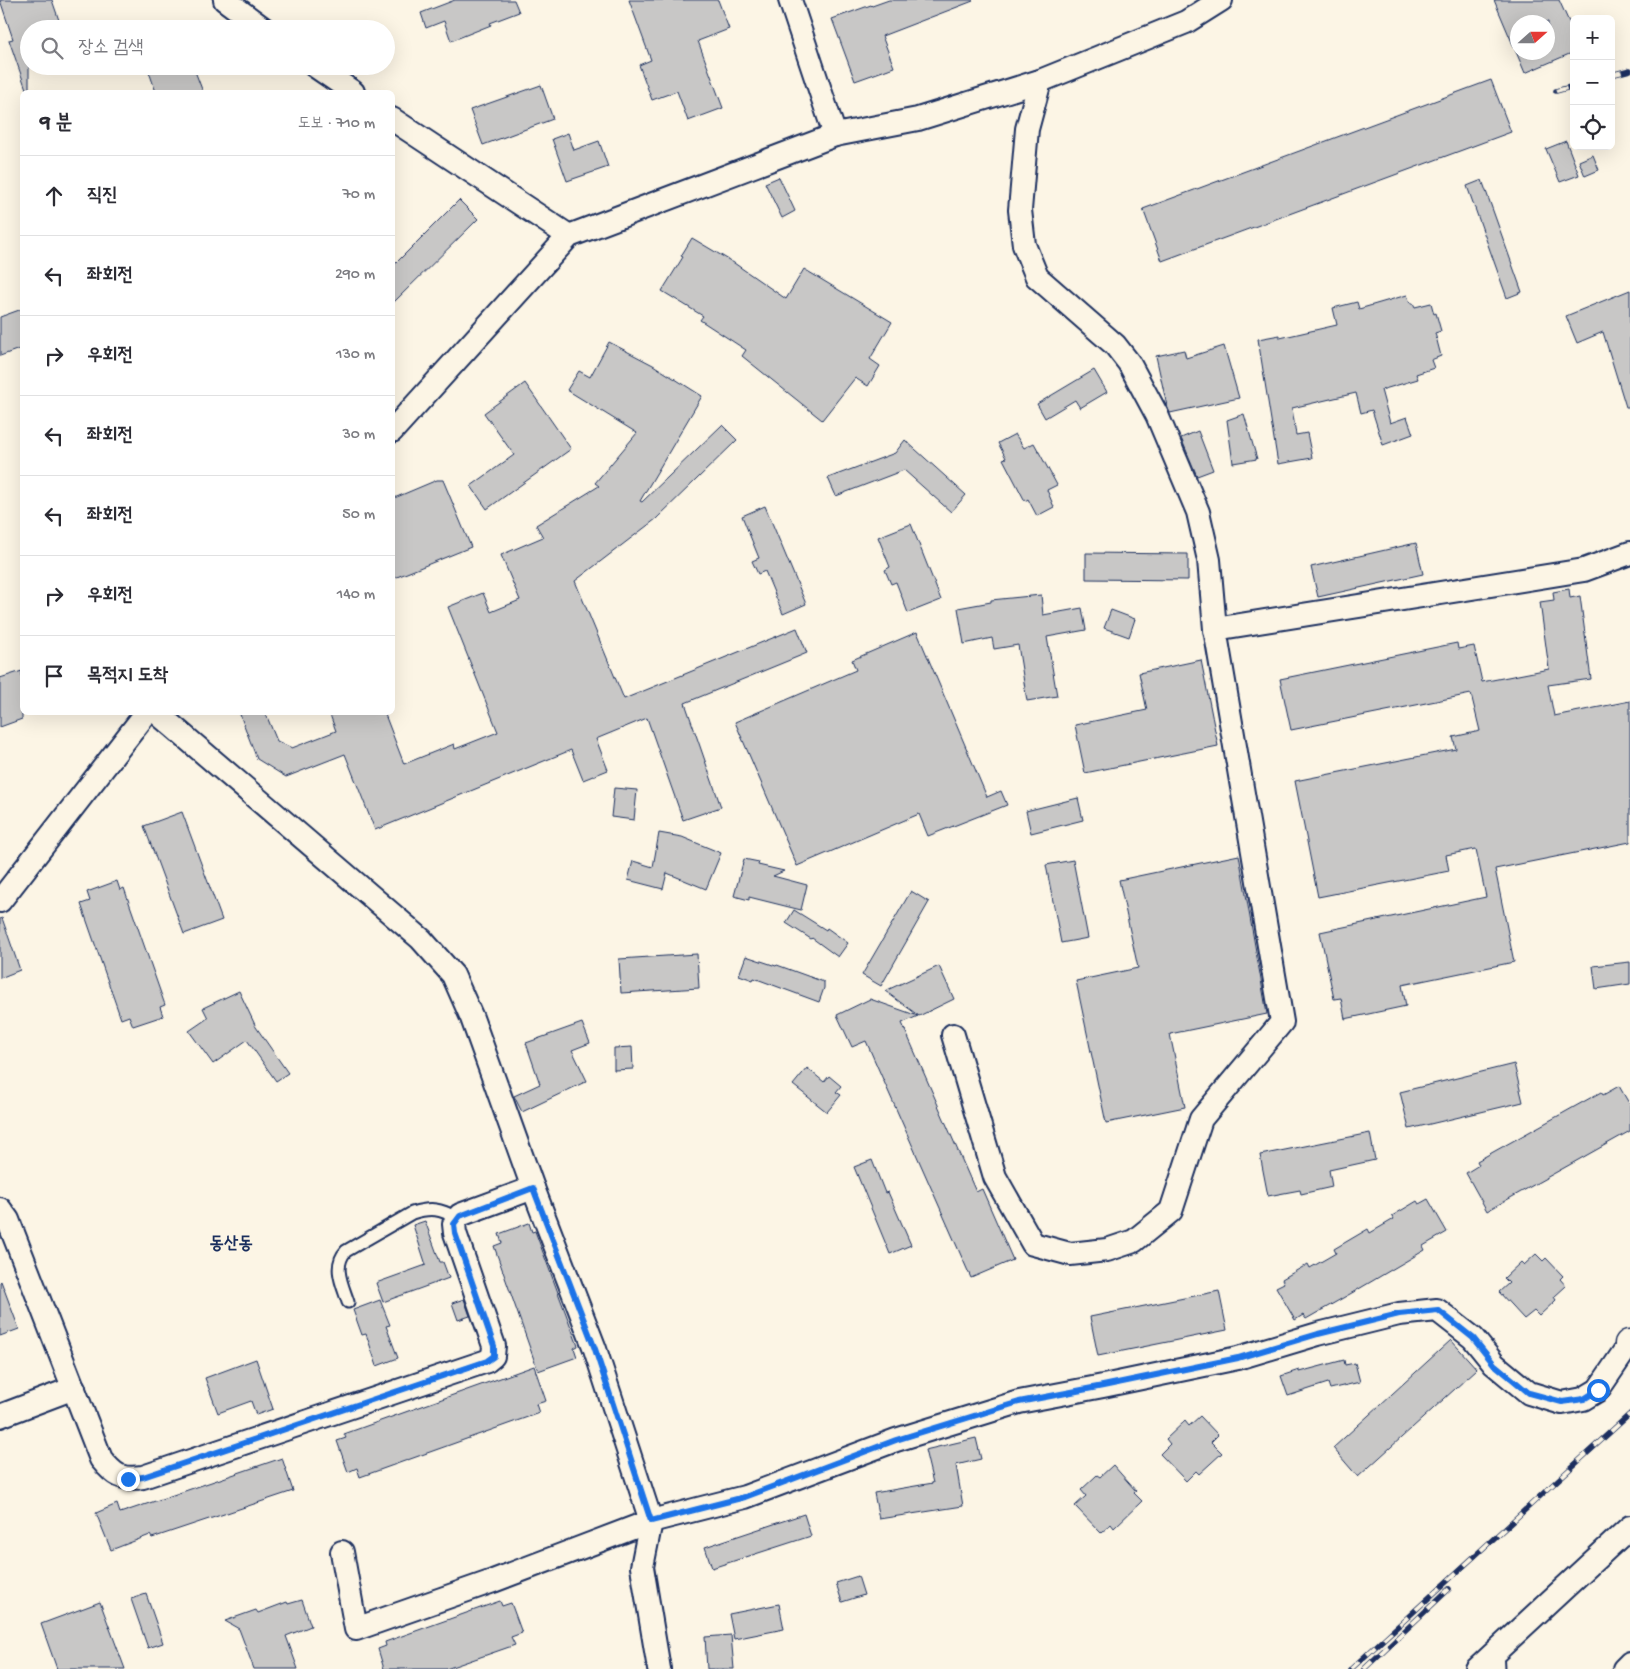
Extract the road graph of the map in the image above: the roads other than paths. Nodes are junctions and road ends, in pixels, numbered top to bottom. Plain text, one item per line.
1 (225, 0) edge
2 (790, 0) edge
3 (1221, 0) edge
4 (252, 20) edge
5 (328, 75) edge
6 (1040, 81) junction
7 (350, 90) edge
8 (395, 121) edge
9 (835, 135) junction
10 (569, 236) junction
11 (395, 428) edge
12 (1630, 553) edge
13 (1215, 629) junction
14 (144, 715) edge
15 (160, 715) edge
16 (0, 901) edge
17 (953, 1035) dead end
18 (533, 1188) junction
19 (0, 1209) edge
20 (457, 1218) junction
21 (348, 1302) dead end
22 (1630, 1343) edge
23 (74, 1388) junction
24 (0, 1416) edge
25 (651, 1521) junction
26 (1630, 1527) edge
27 (342, 1552) dead end
28 (1497, 1660) edge
29 (1630, 1664) edge
30 (659, 1669) edge
31 (1477, 1669) edge
32 (1624, 1669) edge

1 - 4 street
2 - 9 street
3 - 6 street
5 - 7 street
6 - 9 street
6 - 13 street
8 - 10 street
9 - 10 street
10 - 11 street
12 - 13 street
13 - 17 street
14 - 16 street
15 - 18 street
18 - 20 street
18 - 25 street
19 - 23 street
20 - 21 lane
20 - 23 street
22 - 25 street
23 - 24 street
25 - 27 street
25 - 30 street
26 - 28 street
28 - 31 street
29 - 32 street

